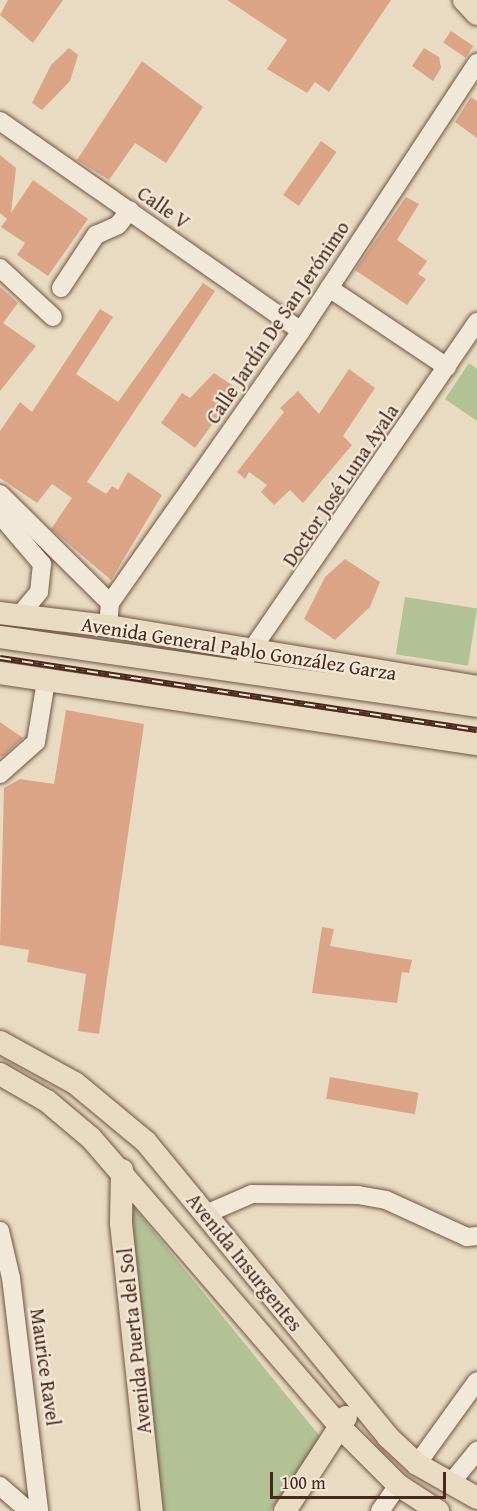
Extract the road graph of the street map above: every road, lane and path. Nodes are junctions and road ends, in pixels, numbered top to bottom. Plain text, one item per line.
1 (464, 0) edge
2 (477, 14) edge
3 (477, 63) edge
4 (0, 122) edge
5 (130, 210) junction
6 (0, 268) edge
7 (62, 288) dead end
8 (329, 288) junction
9 (53, 317) dead end
10 (477, 322) edge
11 (301, 331) junction
12 (447, 367) junction
13 (1, 503) edge
14 (48, 557) junction
15 (7, 617) edge
16 (116, 619) junction
17 (0, 637) edge
18 (254, 649) junction
19 (234, 669) junction
20 (0, 673) edge
21 (46, 681) junction
22 (477, 687) edge
23 (477, 706) edge
24 (477, 744) edge
25 (0, 774) edge
26 (0, 1042) edge
27 (0, 1074) edge
28 (122, 1170) junction
29 (208, 1214) junction
30 (0, 1231) edge
31 (477, 1236) edge
32 (286, 1313) junction
33 (260, 1331) junction
34 (477, 1381) edge
35 (353, 1398) junction
36 (341, 1428) junction
37 (477, 1452) edge
38 (434, 1474) junction
39 (398, 1485) junction
40 (0, 1486) edge
41 (477, 1498) edge
42 (431, 1508) edge
43 (29, 1511) edge
44 (39, 1511) edge
45 (152, 1511) edge
46 (285, 1511) edge
47 (380, 1511) edge

1 - 2 main road
3 - 8 street, Calle Jardín De San Jerónimo
4 - 5 street, Calle V
5 - 7 street
5 - 11 street, Calle V
6 - 9 street
8 - 11 street, Calle Jardín De San Jerónimo
8 - 12 street
10 - 12 street, Doctor José Luna Ayala
11 - 16 street, Calle Jardín De San Jerónimo
12 - 18 street, Doctor José Luna Ayala
13 - 14 street
14 - 15 street
14 - 16 street
15 - 16 main road
16 - 18 main road, Avenida General Pablo González Garza
17 - 19 main road, Avenida General Pablo González Garza
18 - 19 street, Doctor José Luna Ayala
18 - 22 main road, Avenida General Pablo González Garza
19 - 23 main road, Avenida General Pablo González Garza
20 - 21 main road
21 - 24 main road
21 - 25 street
26 - 29 main road, Avenida Insurgentes
27 - 28 main road, Avenida Insurgentes
28 - 33 main road, Avenida Insurgentes
28 - 45 main road, Avenida Puerta del Sol
29 - 31 street
29 - 32 main road, Avenida Insurgentes
30 - 44 street, Maurice Ravel
32 - 33 main road
32 - 35 main road, Avenida Insurgentes
33 - 36 main road, Avenida Insurgentes
34 - 38 street
35 - 36 main road
35 - 38 main road, Avenida Insurgentes
36 - 39 main road, Avenida Insurgentes
36 - 46 main road
37 - 38 street
38 - 41 main road, Avenida Insurgentes
38 - 42 main road
39 - 42 main road, Avenida Insurgentes
39 - 47 street
40 - 43 street

